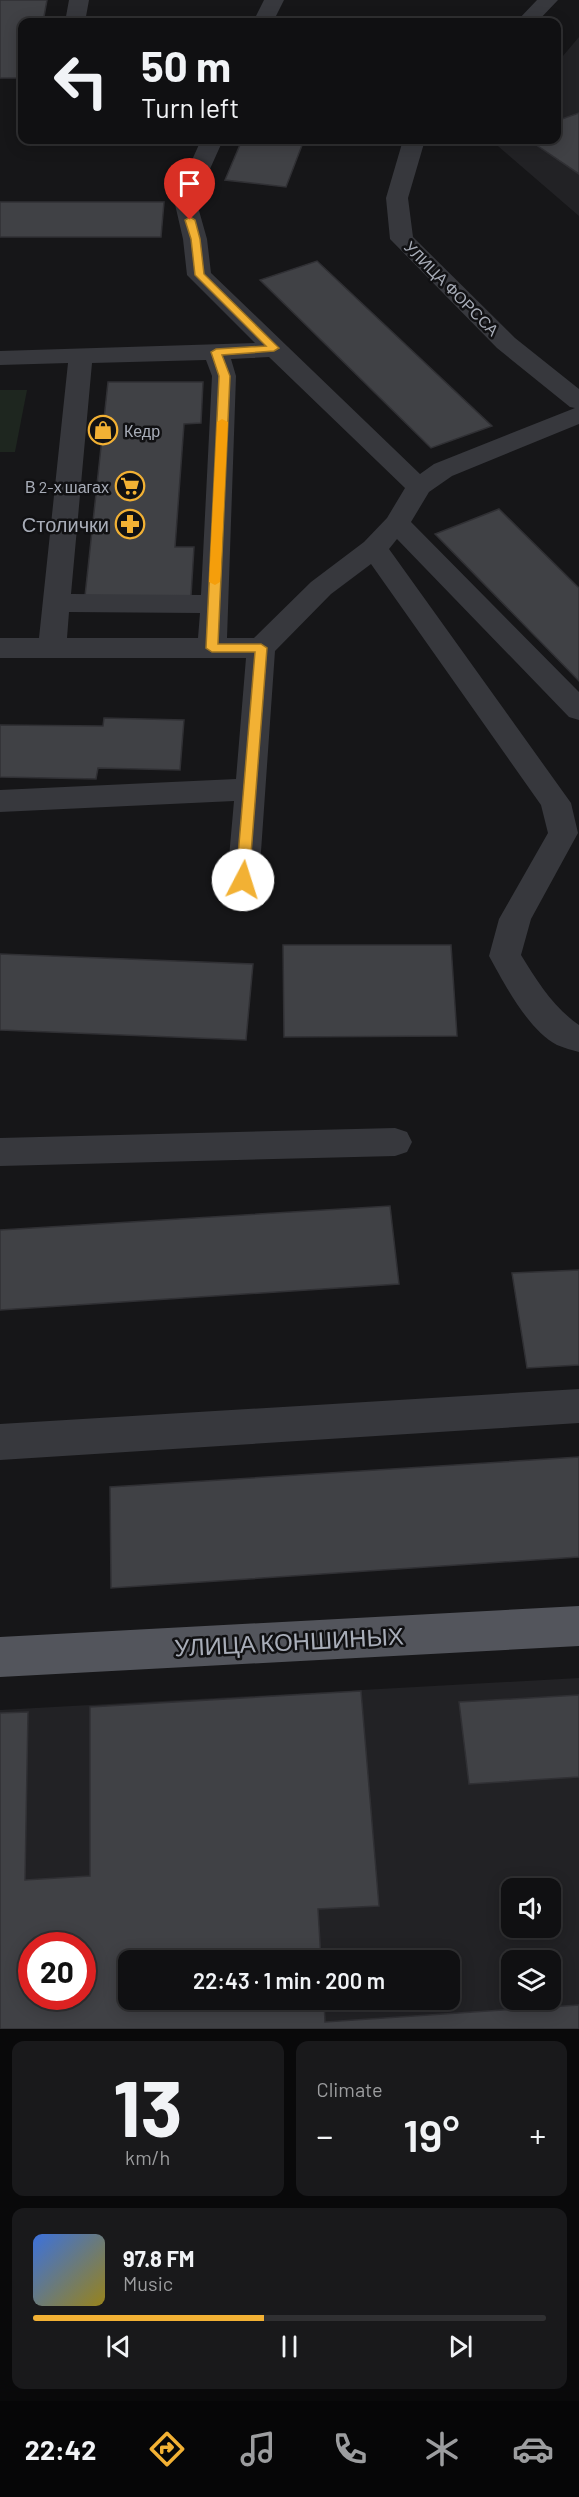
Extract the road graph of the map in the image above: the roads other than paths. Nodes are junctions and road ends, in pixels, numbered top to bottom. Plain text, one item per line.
1 (79, 0) edge
2 (274, 0) edge
3 (549, 0) edge
4 (76, 18) edge
5 (265, 18) edge
6 (530, 18) edge
7 (210, 144) edge
8 (413, 144) edge
9 (274, 348) junction
10 (216, 352) junction
11 (81, 354) junction
12 (0, 358) edge
13 (579, 402) edge
14 (579, 415) edge
15 (419, 487) junction
16 (397, 523) junction
17 (374, 548) junction
18 (56, 603) junction
19 (214, 604) junction
20 (0, 648) edge
21 (52, 648) junction
22 (212, 648) junction
23 (261, 648) junction
24 (579, 710) edge
25 (250, 789) junction
26 (568, 800) edge
27 (0, 801) edge
28 (243, 880) dead end
29 (579, 1039) edge
30 (395, 1142) dead end
31 (0, 1152) edge
32 (579, 1406) edge
33 (0, 1442) edge
34 (579, 1626) edge
35 (0, 1657) edge

1 - 4 street
2 - 5 street
3 - 6 street
7 - 9 street
8 - 13 street, УЛИЦА ФОРССА
9 - 10 street
9 - 15 street
10 - 11 street
10 - 19 street
11 - 12 street
11 - 18 street
14 - 15 street
15 - 16 street
16 - 17 street
16 - 24 street
17 - 23 street
17 - 26 street
18 - 19 street
18 - 21 street
19 - 22 street
20 - 21 street
21 - 22 street
22 - 23 street
23 - 25 street
25 - 27 street
25 - 28 street
26 - 29 street
30 - 31 street
32 - 33 street
34 - 35 main road, УЛИЦА КОНШИНЫХ

